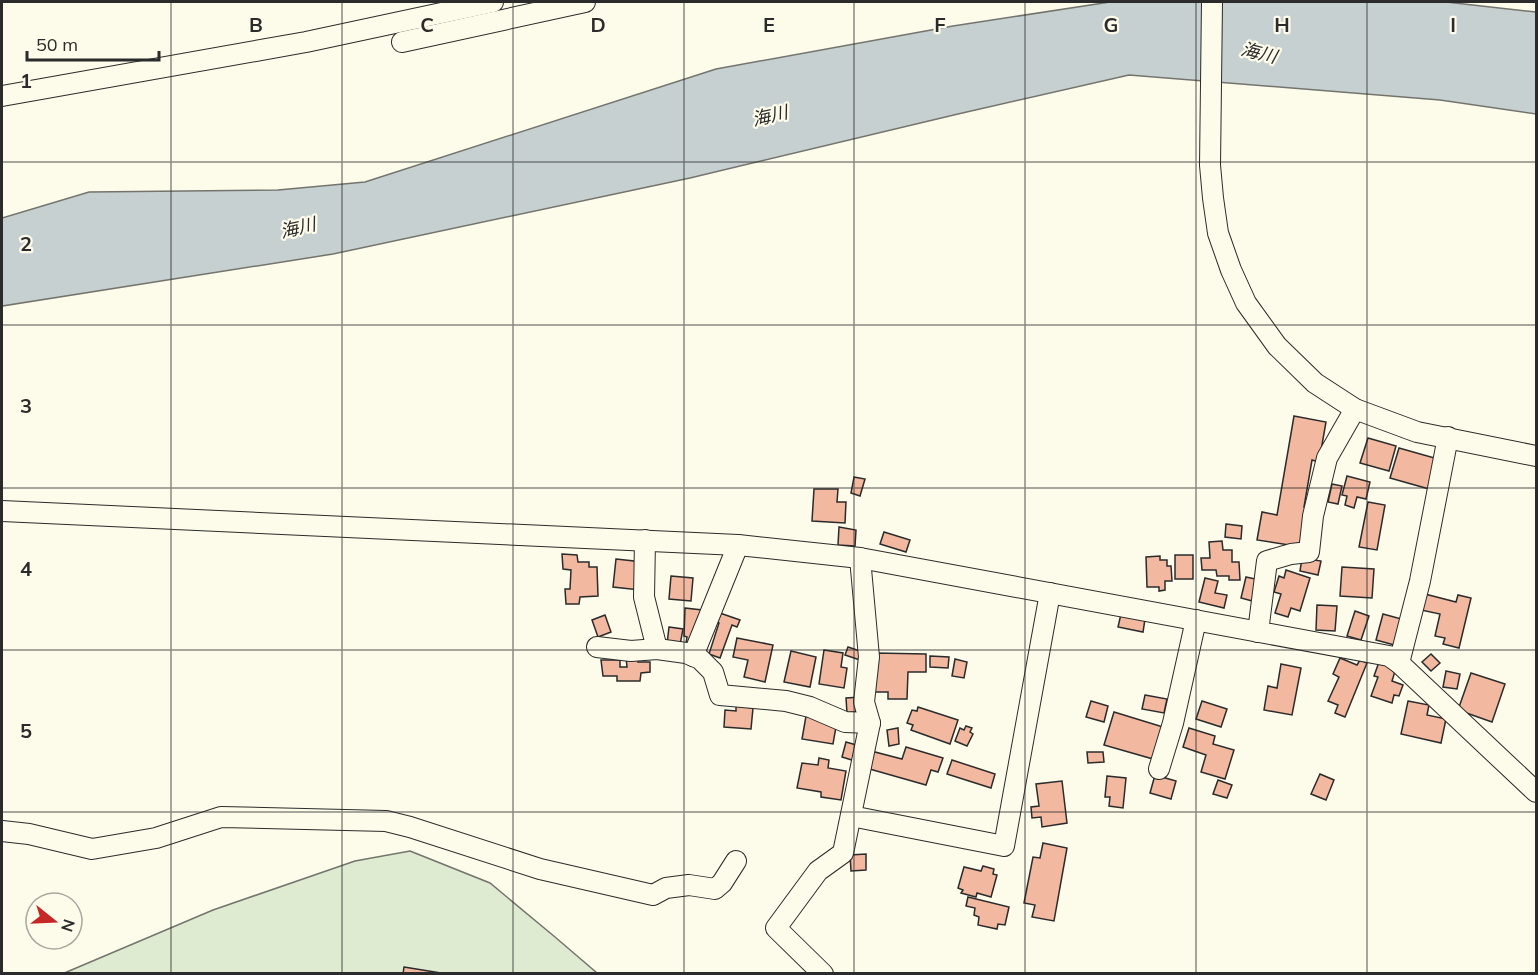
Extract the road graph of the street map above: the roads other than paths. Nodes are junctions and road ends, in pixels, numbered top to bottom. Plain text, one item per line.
1 (493, 2) edge
2 (585, 2) edge
3 (1212, 2) edge
4 (402, 42) dead end
5 (2, 96) edge
6 (1356, 409) junction
7 (1448, 437) junction
8 (1536, 456) edge
9 (2, 511) edge
10 (645, 540) junction
11 (738, 545) junction
12 (860, 558) junction
13 (1050, 593) junction
14 (1196, 620) junction
15 (1258, 632) junction
16 (597, 646) dead end
17 (657, 649) junction
18 (693, 656) junction
19 (1399, 663) junction
20 (870, 723) junction
21 (1159, 769) dead end
22 (1536, 792) edge
23 (851, 816) junction
24 (2, 831) edge
25 (736, 861) dead end
26 (823, 974) edge

1 - 5 street
2 - 4 street
3 - 6 street
6 - 7 street
6 - 15 street
7 - 8 street
7 - 19 street
9 - 10 street
10 - 11 street
10 - 17 street
11 - 12 street
11 - 18 street
12 - 13 street
12 - 20 street
13 - 14 street
13 - 23 street
14 - 15 street
14 - 21 street
15 - 19 street
16 - 17 street
17 - 18 street
18 - 20 street
19 - 22 street
20 - 23 street
23 - 26 street
24 - 25 street

